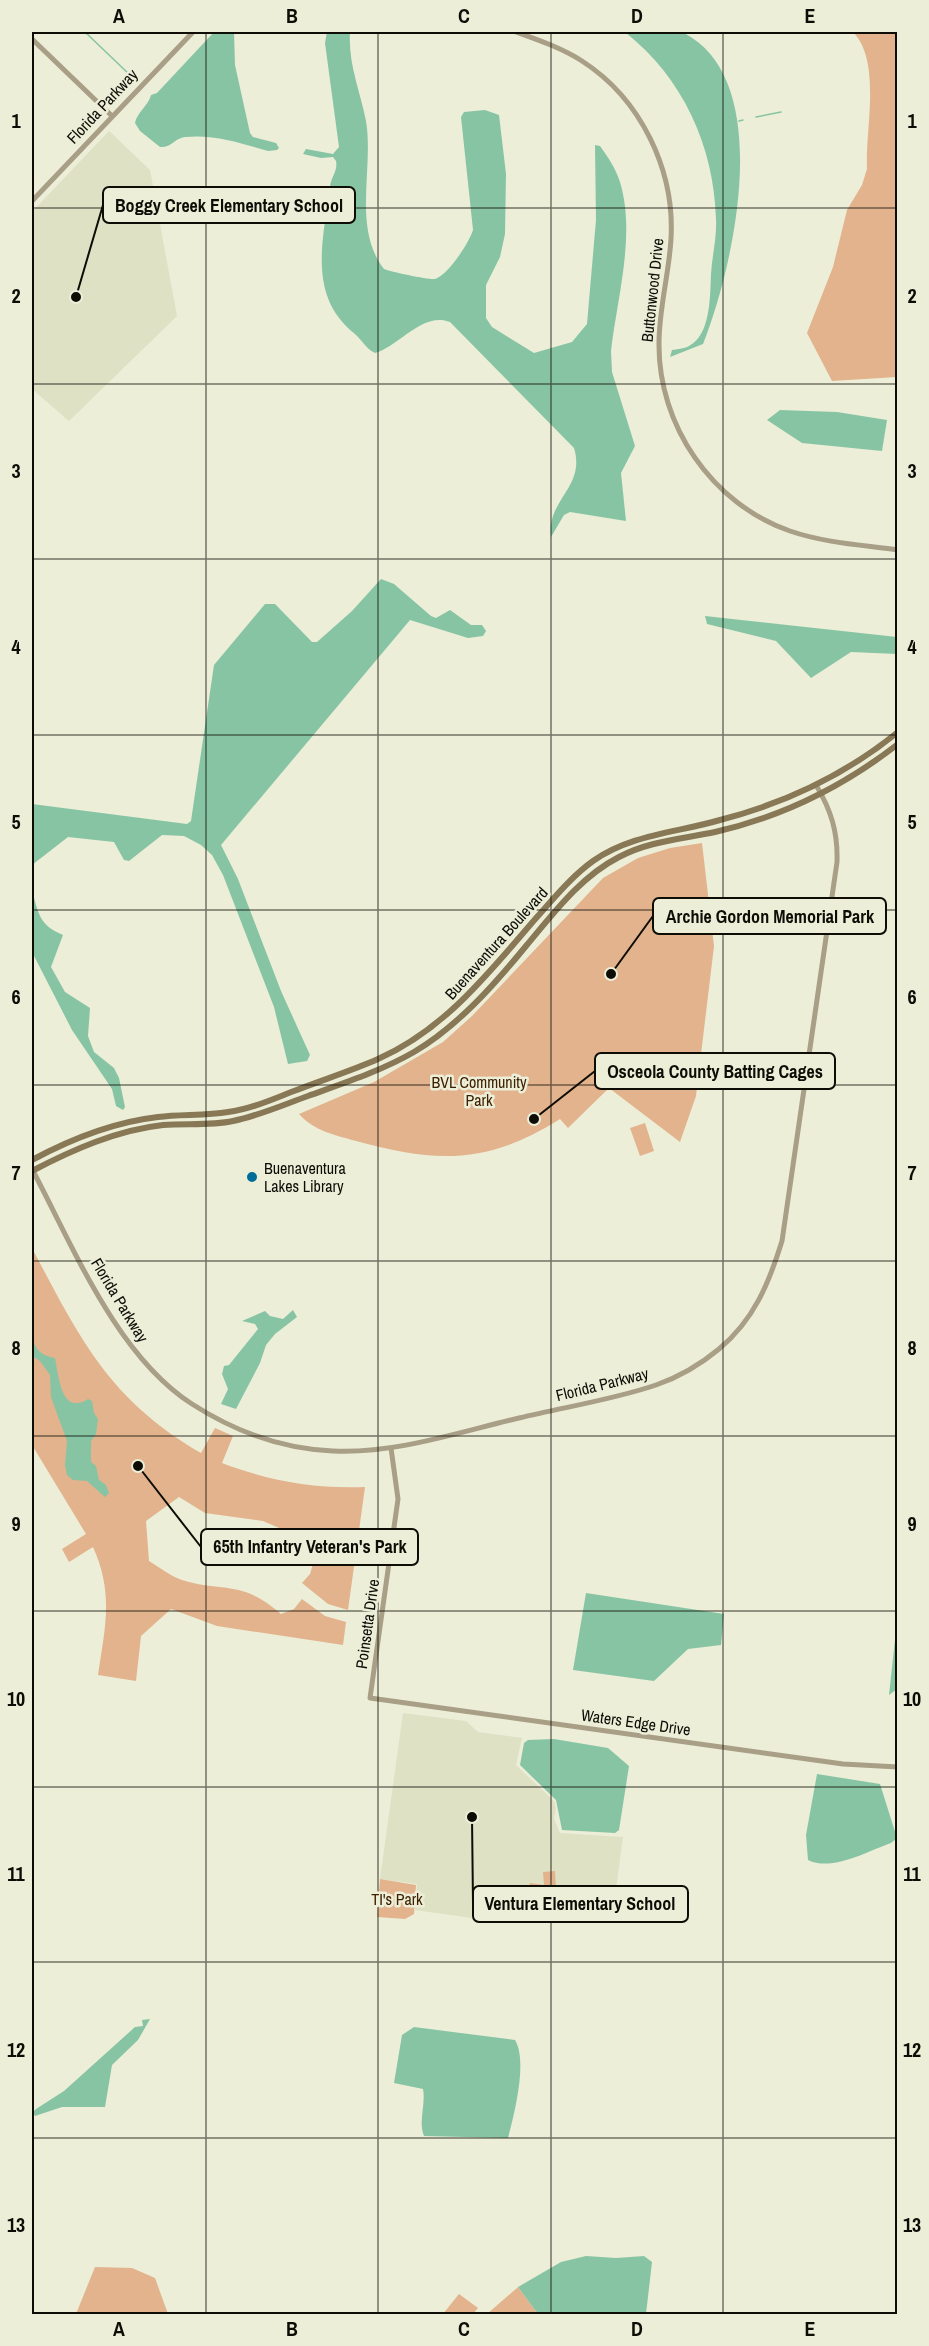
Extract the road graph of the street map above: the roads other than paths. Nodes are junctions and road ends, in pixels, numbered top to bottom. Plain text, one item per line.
1 (193, 32) edge
2 (516, 32) edge
3 (32, 39) edge
4 (111, 116) junction
5 (32, 201) edge
6 (897, 550) edge
7 (897, 732) edge
8 (897, 744) edge
9 (816, 785) junction
10 (821, 794) junction
11 (32, 1160) edge
12 (32, 1170) edge
13 (391, 1448) junction
14 (370, 1698) joint
15 (897, 1767) edge

1 - 4 street, Florida Parkway
2 - 6 street, Buttonwood Drive
3 - 4 street
4 - 5 street, Florida Parkway
7 - 9 main road, Buenaventura Boulevard
8 - 10 main road, Buenaventura Boulevard
9 - 10 street, Florida Parkway
9 - 11 main road, Buenaventura Boulevard
10 - 12 main road, Buenaventura Boulevard
10 - 13 street, Florida Parkway
12 - 13 street, Florida Parkway
13 - 14 street, Poinsetta Drive
14 - 15 street, Waters Edge Drive

